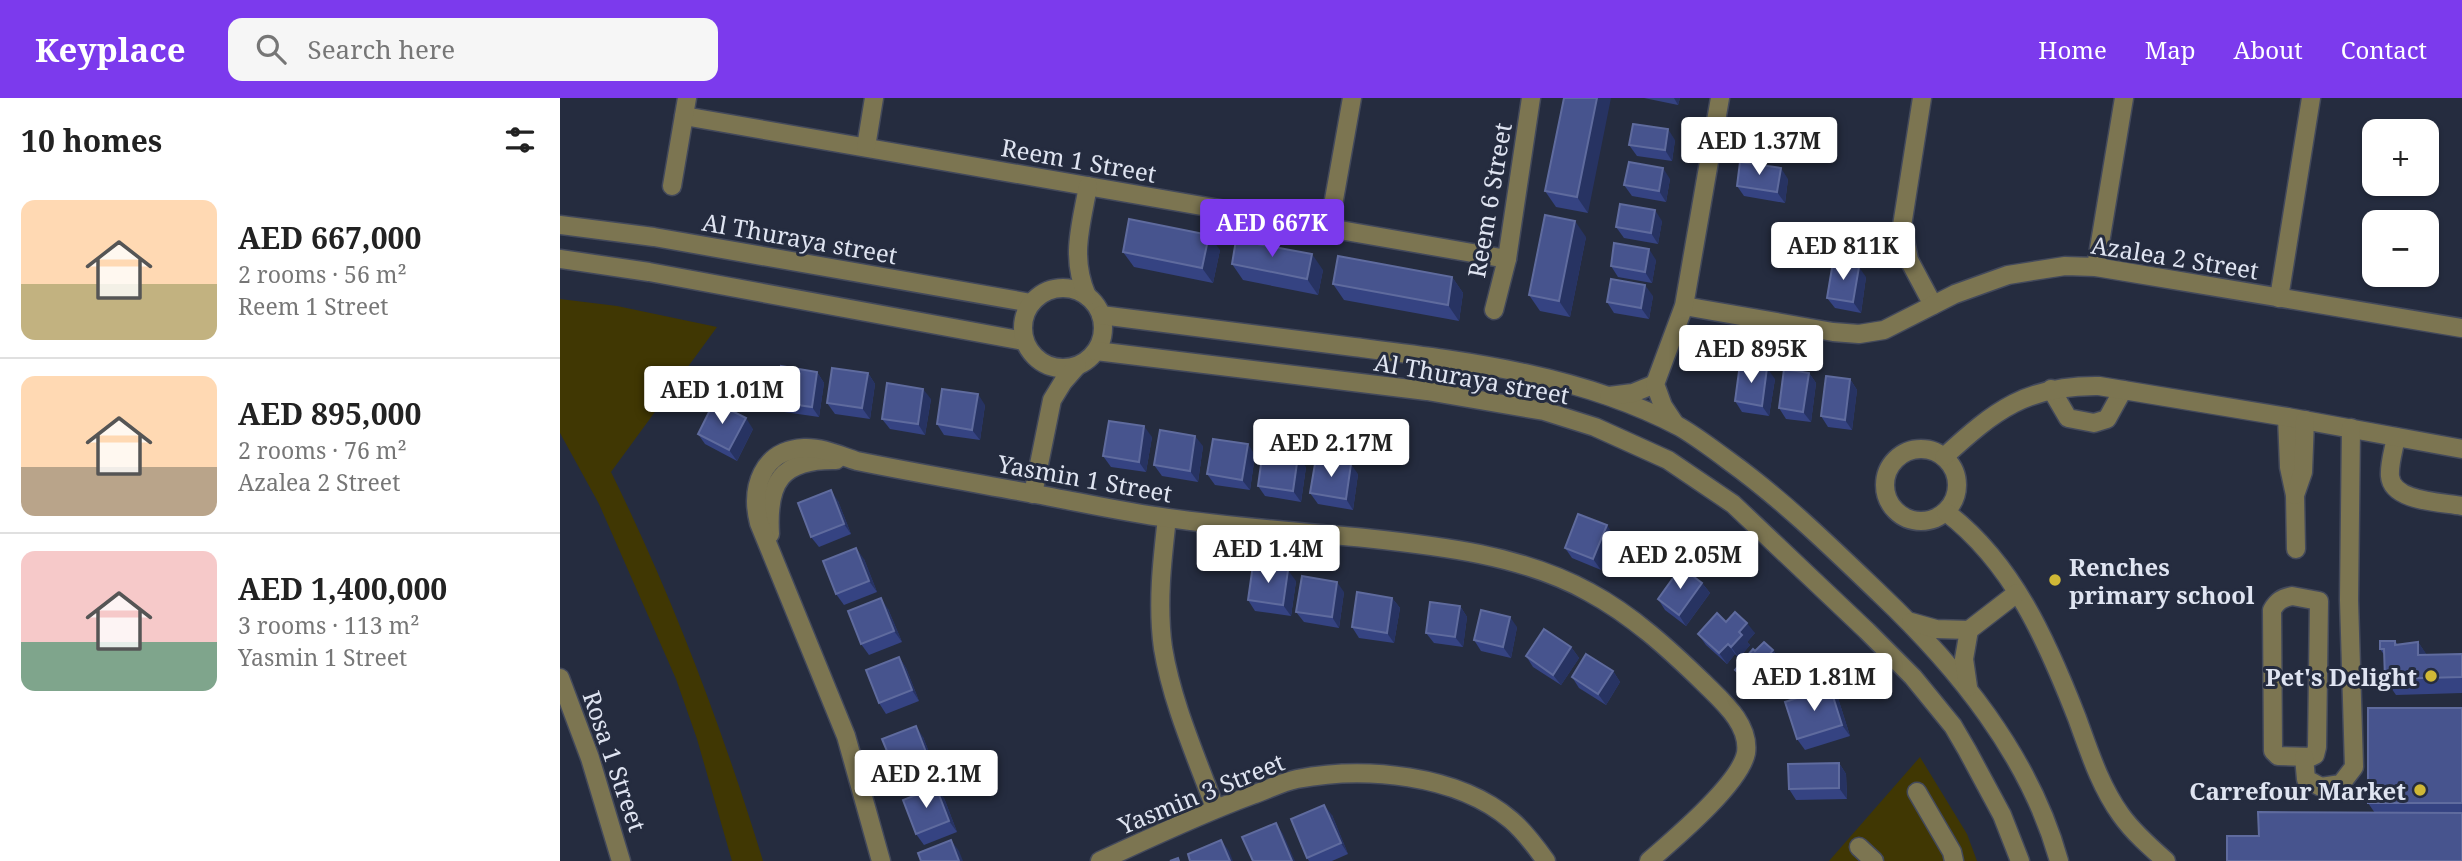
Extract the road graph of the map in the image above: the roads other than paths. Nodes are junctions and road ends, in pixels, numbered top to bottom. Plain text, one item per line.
1 (874, 98) edge
2 (1352, 98) edge
3 (1531, 98) edge
4 (1720, 98) edge
5 (1922, 98) edge
6 (2124, 98) edge
7 (2311, 98) edge
8 (685, 107) edge
9 (866, 147) junction
10 (672, 186) dead end
11 (1088, 186) junction
12 (560, 225) edge
13 (1329, 228) junction
14 (1077, 252) junction
15 (560, 259) edge
16 (1507, 259) junction
17 (2096, 267) junction
18 (1047, 290) junction
19 (1087, 296) junction
20 (2278, 298) junction
21 (1031, 303) junction
22 (1933, 305) junction
23 (1684, 306) junction
24 (1494, 310) dead end
25 (1101, 315) junction
26 (2462, 328) edge
27 (1024, 341) junction
28 (1096, 351) junction
29 (1037, 359) junction
30 (1077, 366) junction
31 (1655, 384) junction
32 (2051, 389) junction
33 (2123, 390) junction
34 (1609, 396) junction
35 (1052, 400) junction
36 (2287, 417) junction
37 (2305, 420) junction
38 (1677, 426) junction
39 (2351, 428) junction
40 (2396, 437) junction
41 (2462, 449) edge
42 (1944, 457) junction
43 (1033, 494) junction
44 (2295, 495) junction
45 (2462, 506) edge
46 (1946, 512) junction
47 (1167, 518) junction
48 (2296, 550) dead end
49 (2017, 593) junction
50 (2349, 600) junction
51 (2319, 601) junction
52 (1909, 622) junction
53 (1969, 630) junction
54 (560, 678) edge
55 (1969, 690) junction
56 (2304, 757) junction
57 (1917, 792) dead end
58 (1215, 808) junction
59 (1859, 846) dead end
60 (621, 861) edge
61 (881, 861) edge
62 (1100, 861) edge
63 (1546, 861) edge
64 (1648, 861) edge
65 (1874, 861) edge
66 (1954, 861) edge
67 (2020, 861) edge
68 (2059, 861) edge
69 (2166, 861) edge

1 - 9 street
2 - 13 street
3 - 16 street, Reem 6 Street
4 - 23 street
5 - 22 street
6 - 17 street
7 - 20 street
8 - 9 street, Reem 1 Street
8 - 10 street
9 - 11 street, Reem 1 Street
11 - 13 street, Reem 1 Street
11 - 14 street
12 - 21 street, Al Thuraya street
13 - 16 street, Reem 1 Street
14 - 18 street
14 - 19 street
15 - 27 street
16 - 24 street, Reem 6 Street
17 - 20 street, Azalea 2 Street
17 - 22 street, Azalea 2 Street
18 - 19 street
18 - 21 street
19 - 25 street
20 - 26 street, Azalea 2 Street
21 - 27 street
22 - 23 street, Azalea 2 Street
23 - 31 street
25 - 28 street
25 - 34 street, Al Thuraya street
27 - 29 street
28 - 30 street
28 - 67 street, Al Thuraya street
29 - 30 street
29 - 35 street
30 - 35 street
31 - 34 street
31 - 38 street
32 - 33 street
32 - 33 street
32 - 42 street
33 - 36 street
34 - 38 street, Al Thuraya street
35 - 43 street
36 - 37 street
36 - 44 street
37 - 39 street
37 - 44 street
38 - 52 street, Al Thuraya street
39 - 40 street
39 - 50 street
40 - 41 street
40 - 45 street
42 - 46 street
42 - 46 street
43 - 47 street, Yasmin 1 Street
43 - 61 street, Yasmin 1 Street
44 - 48 street
46 - 49 street
47 - 58 street
47 - 64 street, Yasmin 1 Street
49 - 53 street
49 - 69 street
50 - 51 street
50 - 56 street
51 - 56 street
51 - 56 street
52 - 53 street
52 - 55 street, Al Thuraya street
53 - 55 street
54 - 60 street, Rosa 1 Street
55 - 68 street, Al Thuraya street
57 - 66 street
58 - 62 street, Yasmin 3 Street
58 - 63 street, Yasmin 3 Street
59 - 65 street

